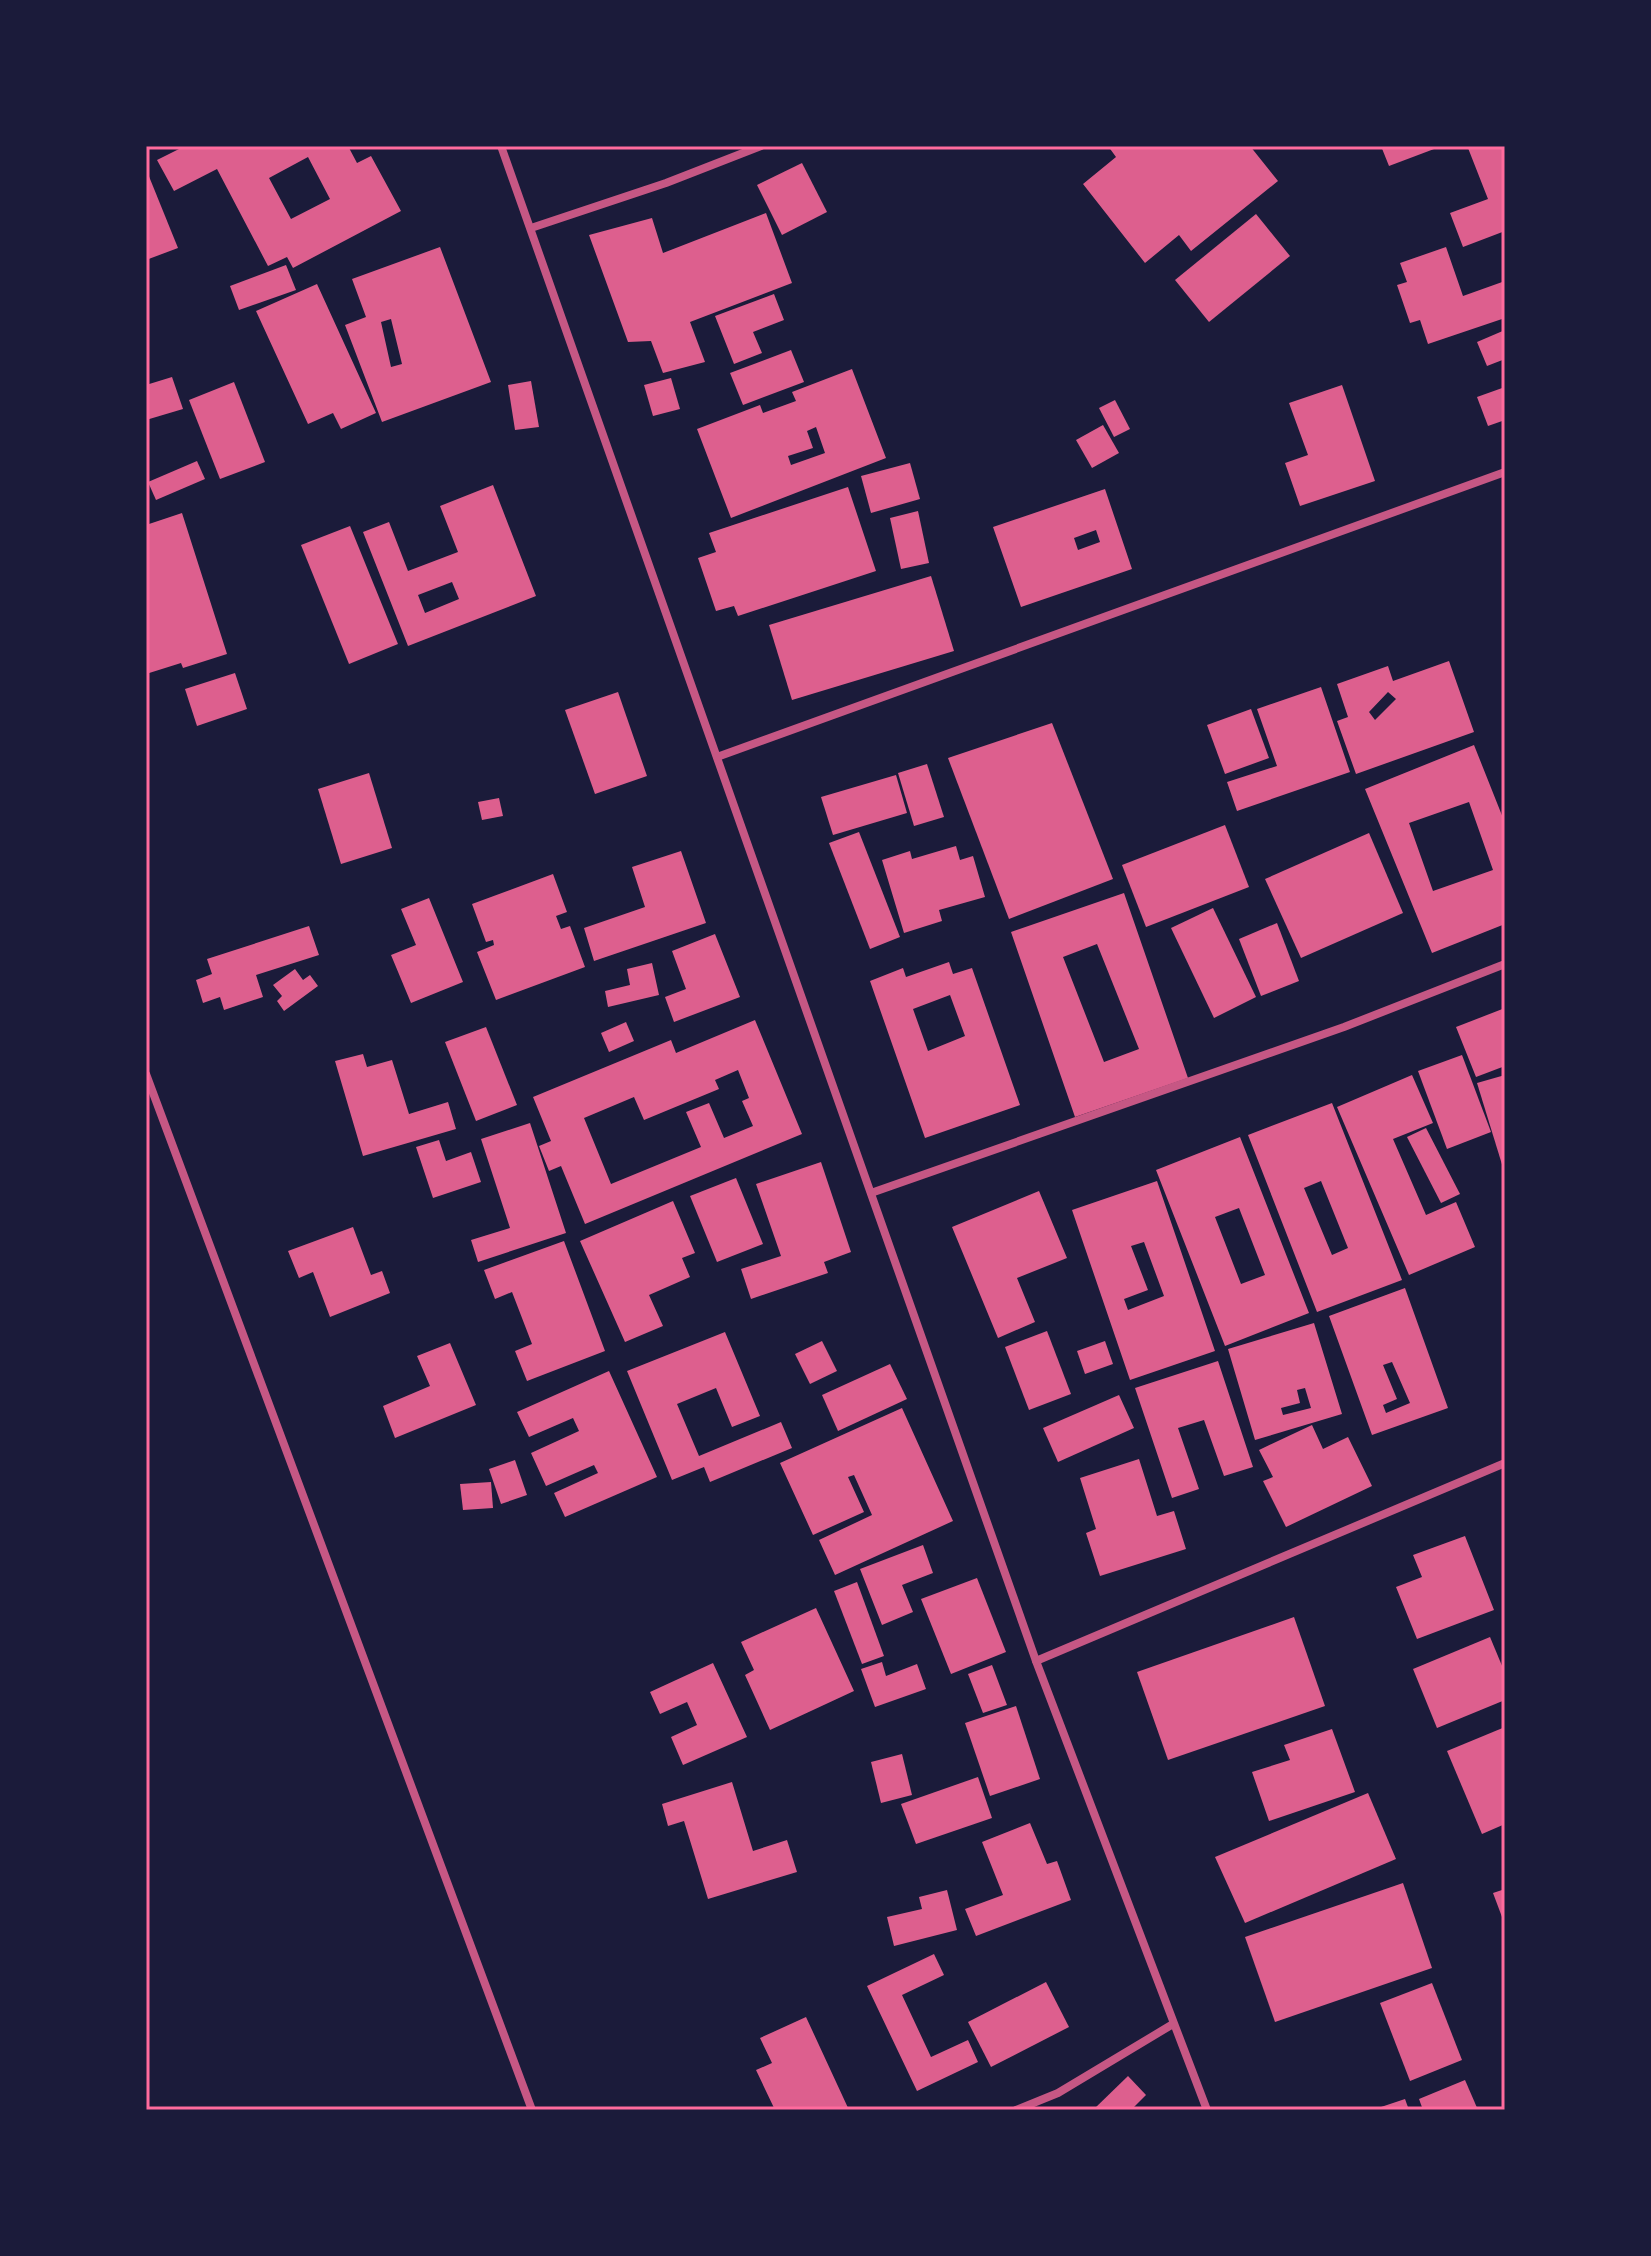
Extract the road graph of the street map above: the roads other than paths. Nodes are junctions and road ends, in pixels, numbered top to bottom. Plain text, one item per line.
1 (501, 146) edge
2 (761, 146) edge
3 (531, 228) junction
4 (1505, 472) edge
5 (717, 757) junction
6 (1505, 964) edge
7 (146, 1074) edge
8 (871, 1193) junction
9 (1505, 1463) edge
10 (1036, 1661) junction
11 (1173, 2024) junction
12 (532, 2110) edge
13 (1016, 2110) edge
14 (1207, 2110) edge

1 - 3 street
2 - 3 street
3 - 5 street
4 - 5 street
5 - 8 street
6 - 8 street
7 - 12 street
8 - 10 street
9 - 10 street
10 - 11 street
11 - 13 street
11 - 14 street

